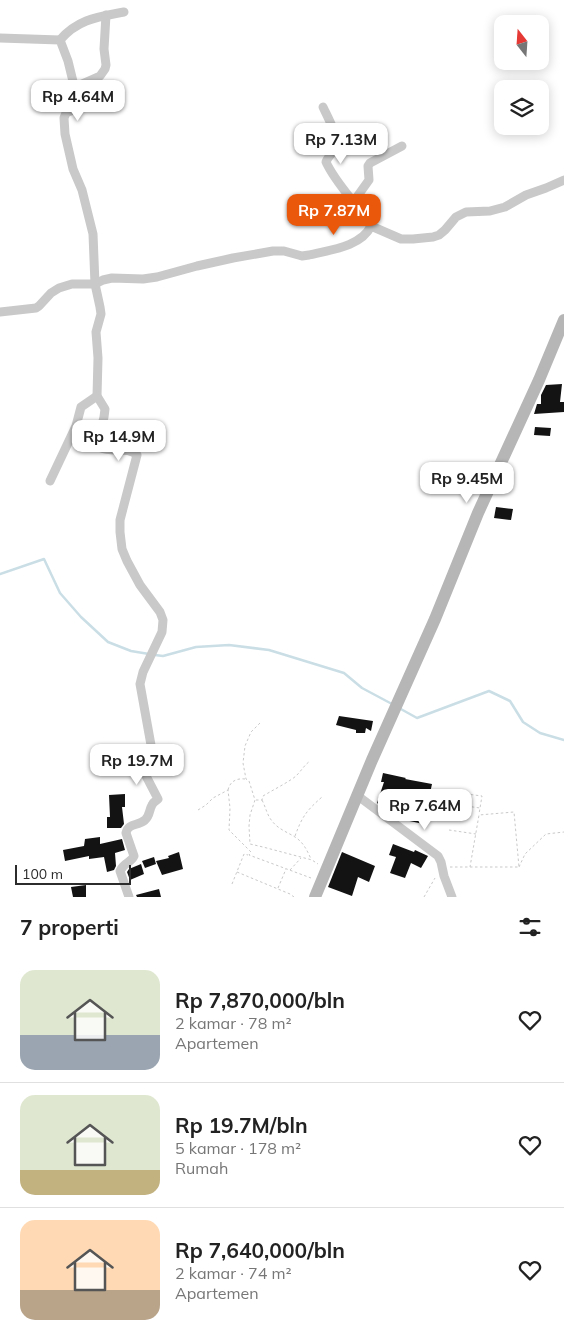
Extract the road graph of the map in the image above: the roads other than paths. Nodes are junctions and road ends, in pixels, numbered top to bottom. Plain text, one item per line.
1 (124, 12) dead end
2 (106, 16) junction
3 (0, 38) edge
4 (60, 40) junction
5 (75, 87) junction
6 (323, 107) dead end
7 (402, 146) dead end
8 (564, 180) edge
9 (354, 200) junction
10 (371, 226) junction
11 (95, 284) junction
12 (0, 312) edge
13 (564, 320) edge
14 (97, 396) junction
15 (50, 481) dead end
16 (358, 796) junction
17 (129, 897) edge
18 (315, 897) edge
19 (452, 897) edge

1 - 2 street
2 - 4 street
2 - 5 street
3 - 4 street
4 - 5 street
5 - 11 street
6 - 9 street
7 - 9 street
8 - 10 street
9 - 10 street
10 - 11 street
11 - 12 street
11 - 14 street
13 - 16 street
14 - 15 street
14 - 17 street
16 - 18 street
16 - 19 street

